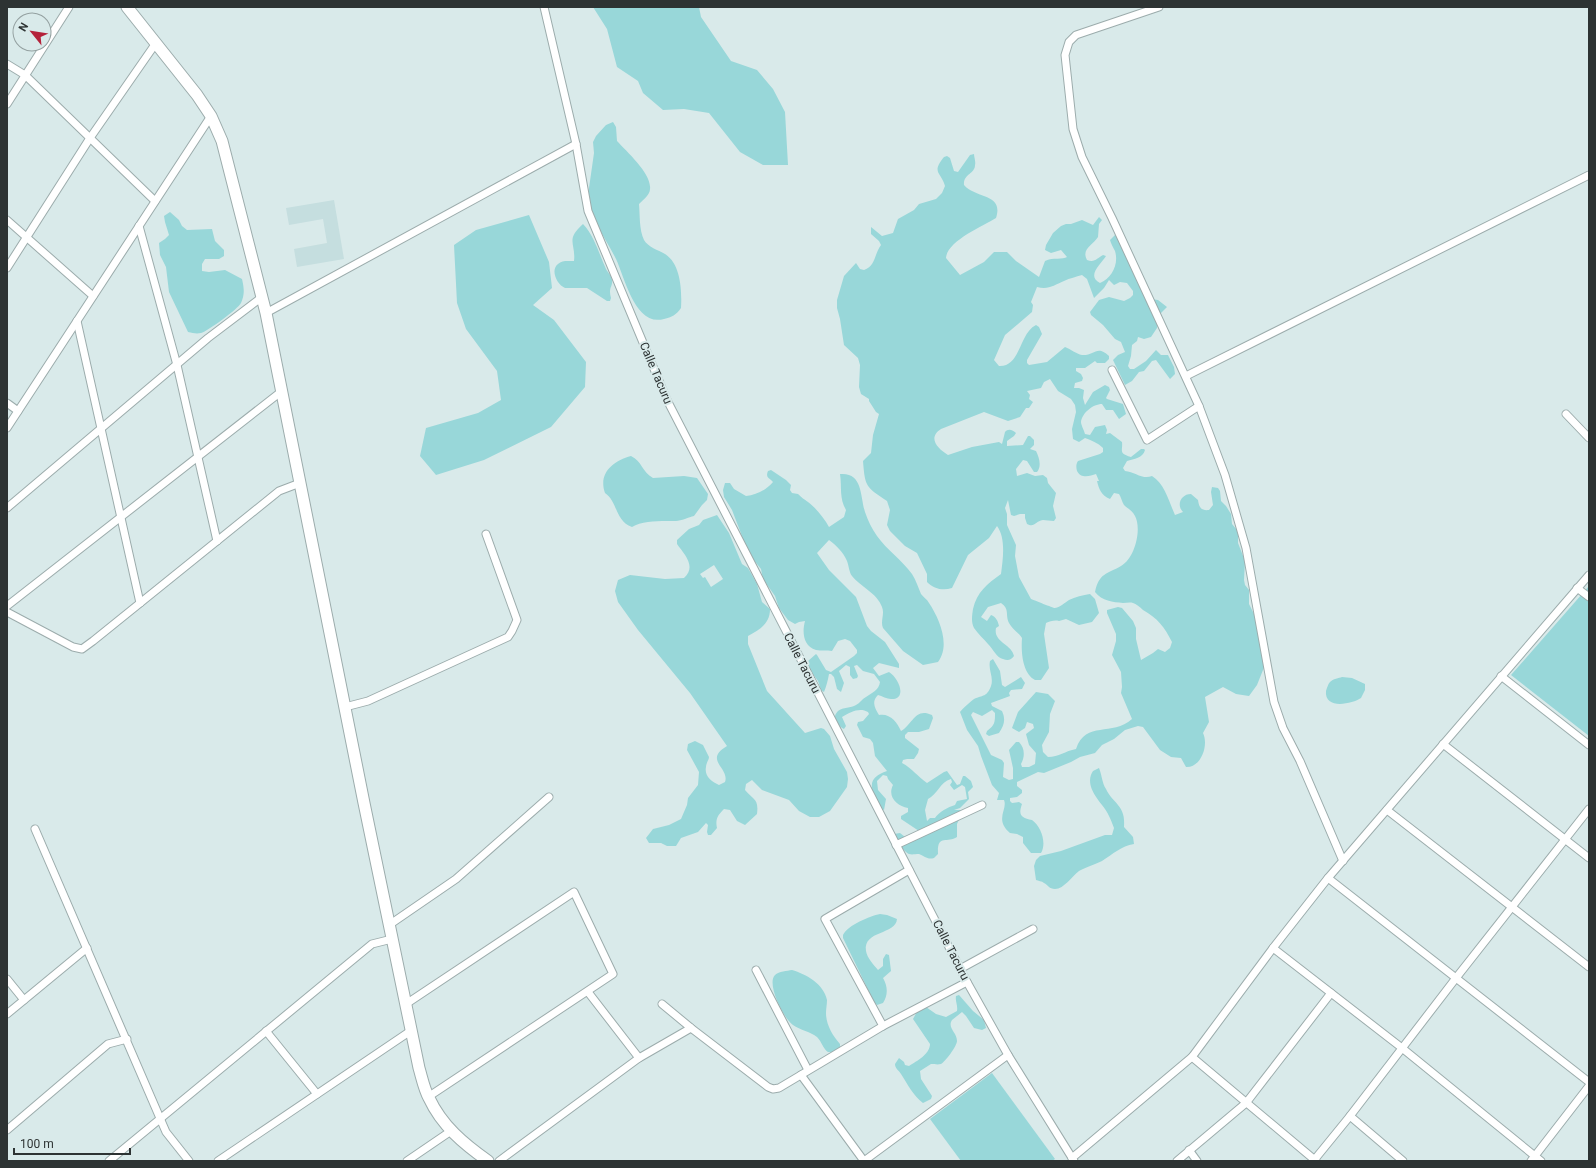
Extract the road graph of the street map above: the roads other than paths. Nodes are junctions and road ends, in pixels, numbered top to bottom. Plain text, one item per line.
1 (69, 7) edge
2 (127, 7) edge
3 (544, 7) edge
4 (1159, 7) edge
5 (156, 43) junction
6 (7, 64) edge
7 (25, 76) junction
8 (7, 104) edge
9 (211, 116) junction
10 (90, 138) junction
11 (576, 144) junction
12 (1589, 175) edge
13 (155, 201) junction
14 (7, 220) edge
15 (139, 226) junction
16 (27, 237) junction
17 (7, 268) edge
18 (93, 296) junction
19 (262, 297) junction
20 (266, 313) junction
21 (77, 322) junction
22 (177, 365) junction
23 (1112, 370) dead end
24 (1186, 376) junction
25 (282, 391) junction
26 (7, 403) edge
27 (1200, 406) junction
28 (18, 411) junction
29 (1566, 414) dead end
30 (7, 428) edge
31 (101, 429) junction
32 (1589, 438) edge
33 (198, 457) junction
34 (300, 483) junction
35 (7, 508) edge
36 (120, 517) junction
37 (486, 534) dead end
38 (217, 541) junction
39 (1589, 575) edge
40 (1577, 588) junction
41 (1589, 597) edge
42 (140, 603) junction
43 (7, 606) edge
44 (7, 612) edge
45 (1502, 676) junction
46 (345, 707) junction
47 (1443, 744) junction
48 (1589, 745) edge
49 (549, 797) dead end
50 (982, 805) dead end
51 (1589, 809) edge
52 (1387, 810) junction
53 (35, 829) dead end
54 (1564, 840) junction
55 (896, 845) junction
56 (1589, 858) edge
57 (1343, 861) junction
58 (909, 870) junction
59 (1328, 878) junction
60 (1510, 908) junction
61 (389, 925) junction
62 (1033, 929) dead end
63 (392, 939) junction
64 (87, 948) junction
65 (1273, 948) junction
66 (1589, 967) edge
67 (960, 969) junction
68 (756, 970) dead end
69 (1456, 978) junction
70 (7, 979) edge
71 (967, 982) junction
72 (588, 992) junction
73 (1331, 993) junction
74 (24, 1000) junction
75 (406, 1004) junction
76 (662, 1004) dead end
77 (7, 1014) edge
78 (883, 1026) junction
79 (691, 1028) junction
80 (412, 1030) junction
81 (266, 1031) junction
82 (127, 1039) junction
83 (1402, 1048) junction
84 (1008, 1055) junction
85 (1192, 1057) junction
86 (639, 1058) junction
87 (808, 1070) junction
88 (801, 1075) junction
89 (1589, 1082) edge
90 (1589, 1086) edge
91 (317, 1094) junction
92 (428, 1097) junction
93 (1246, 1103) junction
94 (1350, 1116) junction
95 (161, 1118) junction
96 (7, 1130) edge
97 (451, 1131) junction
98 (1189, 1150) junction
99 (1533, 1159) edge
100 (1073, 1160) edge
101 (1315, 1160) edge
102 (109, 1161) edge
103 (189, 1161) edge
104 (218, 1161) edge
105 (407, 1161) edge
106 (488, 1161) edge
107 (499, 1161) edge
108 (864, 1161) edge
109 (1177, 1161) edge
110 (1197, 1161) edge
111 (1403, 1161) edge
112 (1541, 1161) edge

1 - 7 street
2 - 5 main road
3 - 11 street, Calle Tacuru
4 - 24 street
5 - 9 main road
5 - 10 street
6 - 7 street
7 - 8 street
7 - 10 street
9 - 13 street
9 - 19 main road
10 - 13 street
10 - 16 street
11 - 20 street
11 - 55 street, Calle Tacuru
12 - 24 street
13 - 15 street
14 - 16 street
15 - 18 street
15 - 22 street
16 - 17 street
16 - 18 street
18 - 21 street
19 - 20 main road
19 - 22 street
20 - 25 main road
21 - 28 street
21 - 31 street
22 - 31 street
22 - 33 street
23 - 27 street
24 - 27 street
25 - 33 street
25 - 34 main road
26 - 28 street
27 - 57 street
28 - 30 street
29 - 32 street
31 - 35 street
31 - 36 street
33 - 36 street
33 - 38 street
34 - 38 street
34 - 46 main road
36 - 42 street
36 - 43 street
37 - 46 street
38 - 42 street
39 - 40 street
40 - 41 street
40 - 45 street
42 - 44 street
45 - 47 street
45 - 48 street
46 - 61 main road
47 - 52 street
47 - 54 street
49 - 61 street
50 - 55 street
51 - 54 street
52 - 57 street
52 - 60 street
53 - 64 street
54 - 56 street
54 - 60 street
55 - 58 street, Calle Tacuru
57 - 59 street
58 - 67 street, Calle Tacuru
58 - 78 street
59 - 65 street
59 - 69 street
60 - 66 street
60 - 69 street
61 - 63 main road
62 - 67 street
63 - 75 main road
63 - 81 street
64 - 74 street
64 - 82 street
65 - 73 street
65 - 85 street
67 - 71 street, Calle Tacuru
68 - 87 street
69 - 83 street
69 - 89 street
70 - 74 street
71 - 78 street
71 - 84 street, Calle Tacuru
72 - 75 street
72 - 86 street
72 - 92 street
73 - 83 street
73 - 93 street
74 - 77 street
75 - 80 main road
76 - 79 street
78 - 87 street
79 - 86 street
79 - 88 street
80 - 91 street
80 - 92 main road
81 - 91 street
81 - 95 street
82 - 95 street
82 - 96 street
83 - 94 street
83 - 99 street
84 - 100 street, Calle Tacuru
84 - 108 street
85 - 93 street
85 - 100 street
86 - 107 street
87 - 88 street
88 - 108 street
90 - 99 street
91 - 104 street
92 - 97 main road
93 - 98 street
93 - 101 street
94 - 101 street
94 - 111 street
95 - 102 street
95 - 103 street
97 - 105 street
97 - 106 main road
98 - 109 street
98 - 110 street
99 - 112 street

